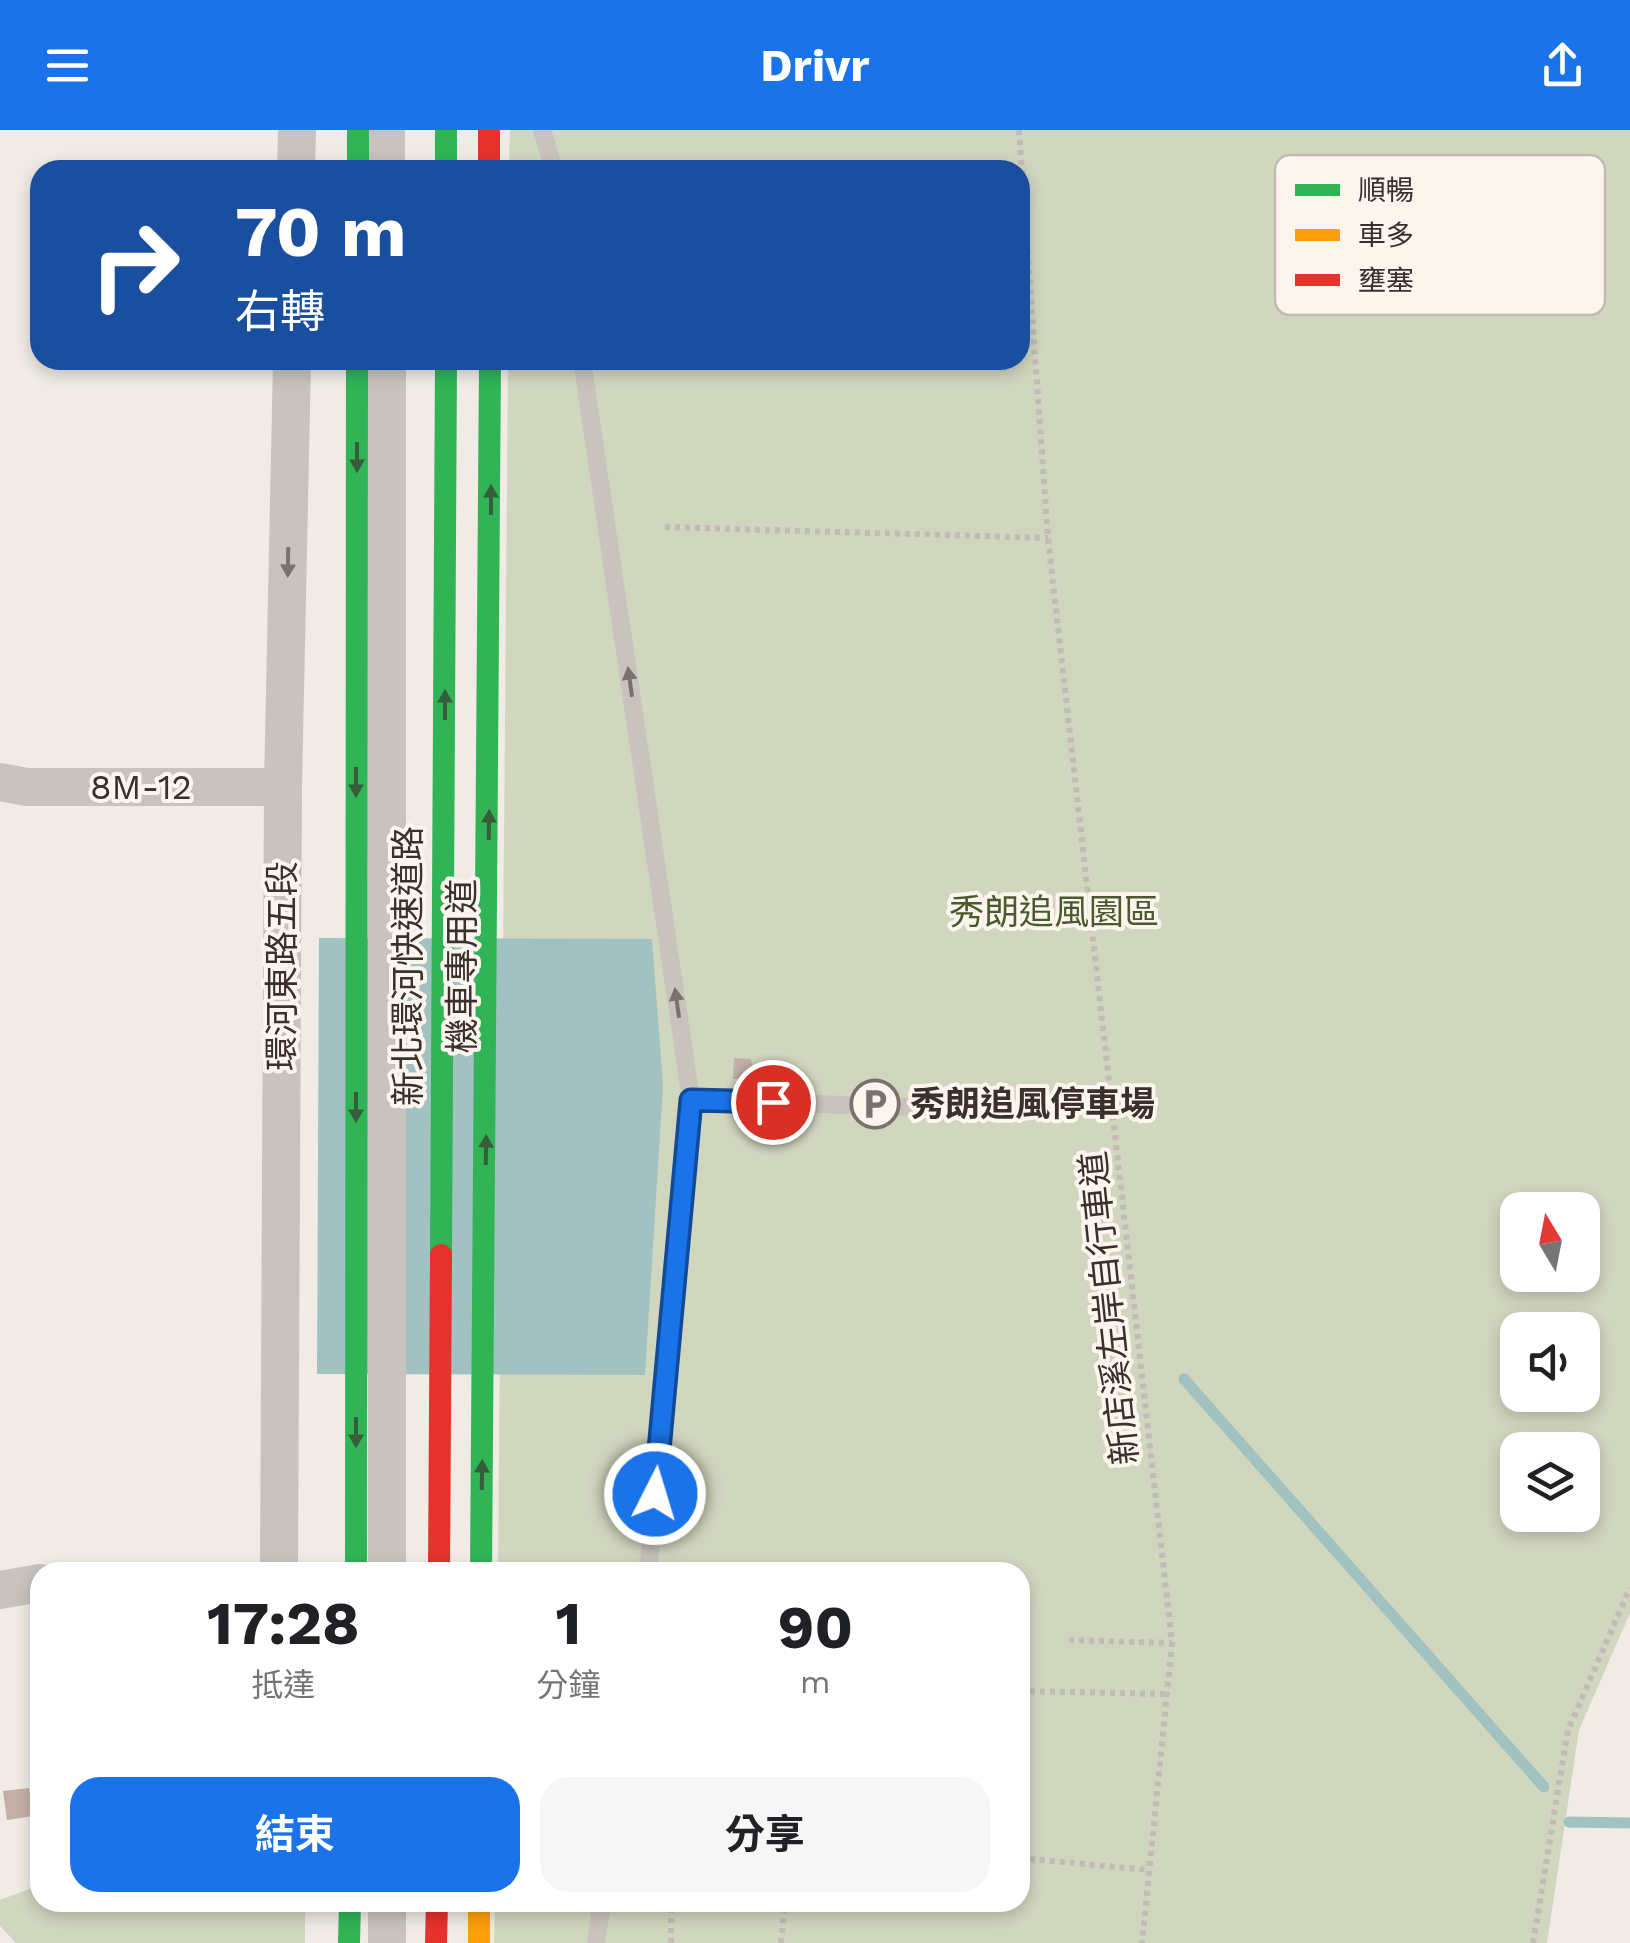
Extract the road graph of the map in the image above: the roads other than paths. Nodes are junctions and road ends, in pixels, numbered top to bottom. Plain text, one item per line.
1 (297, 130) edge
2 (358, 130) edge
3 (386, 130) edge
4 (446, 130) edge
5 (468, 130) edge
6 (488, 130) edge
7 (542, 130) edge
8 (296, 160) edge
9 (358, 160) edge
10 (386, 160) edge
11 (446, 160) edge
12 (468, 160) edge
13 (489, 160) edge
14 (551, 160) edge
15 (292, 370) edge
16 (358, 370) edge
17 (387, 370) edge
18 (446, 370) edge
19 (466, 370) edge
20 (490, 370) edge
21 (583, 370) edge
22 (411, 472) dead end
23 (0, 782) edge
24 (284, 788) junction
25 (691, 1100) junction
26 (998, 1110) dead end
27 (278, 1562) edge
28 (356, 1562) edge
29 (387, 1562) edge
30 (406, 1562) edge
31 (439, 1562) edge
32 (458, 1562) edge
33 (482, 1562) edge
34 (649, 1562) edge
35 (30, 1585) edge
36 (0, 1590) edge
37 (350, 1912) edge
38 (387, 1912) edge
39 (405, 1912) edge
40 (436, 1912) edge
41 (455, 1912) edge
42 (480, 1912) edge
43 (601, 1912) edge
44 (349, 1943) edge
45 (387, 1943) edge
46 (405, 1943) edge
47 (436, 1943) edge
48 (455, 1943) edge
49 (479, 1943) edge
50 (596, 1943) edge

1 - 8 street
2 - 9 main road
3 - 10 street
4 - 11 main road
5 - 12 street
6 - 13 main road
7 - 14 lane
15 -> 24 street, 環河東路五段
16 -> 28 main road
17 - 29 street
31 -> 18 main road, 新北環河快速道路
19 - 32 street, 機車專用道
33 -> 20 main road
25 -> 21 lane
22 - 30 main road, 新北環河快速道路
23 - 24 street, 8M-12
24 - 27 street, 環河東路五段
25 - 26 lane
25 - 34 lane
35 - 36 street
37 - 44 main road
38 - 45 street
39 - 46 main road
40 - 47 main road
41 - 48 street
42 - 49 main road
43 - 50 lane

